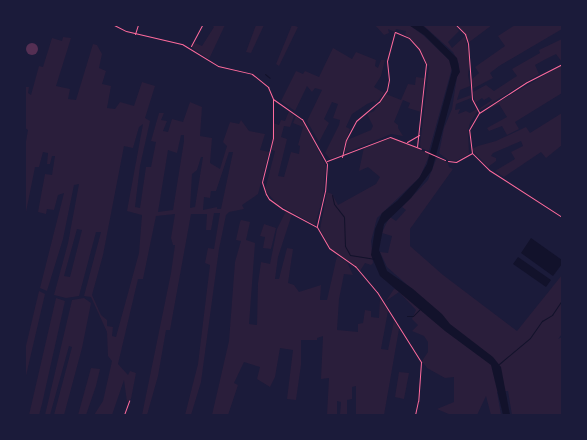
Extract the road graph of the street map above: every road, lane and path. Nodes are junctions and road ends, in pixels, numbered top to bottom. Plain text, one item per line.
1 (114, 25) edge
2 (138, 25) edge
3 (202, 25) edge
4 (456, 25) edge
5 (135, 34) junction
6 (190, 48) junction
7 (562, 64) edge
8 (273, 99) junction
9 (479, 113) junction
10 (419, 135) junction
11 (406, 142) junction
12 (417, 147) junction
13 (421, 149) joint
14 (472, 153) junction
15 (342, 156) junction
16 (448, 161) joint
17 (326, 162) junction
18 (562, 217) edge
19 (317, 226) junction
20 (129, 401) dead end
21 (124, 415) edge
22 (415, 415) edge

1 - 5 street
2 - 5 street
3 - 6 street
4 - 9 street
5 - 6 street
6 - 8 street
7 - 9 street
8 - 17 street
8 - 19 street
9 - 14 street
10 - 11 street
10 - 12 street
10 - 15 street
11 - 12 street
11 - 15 street
12 - 13 street
13 - 16 path
14 - 16 street
14 - 18 street
15 - 17 street
17 - 19 street
19 - 22 street
20 - 21 lane

